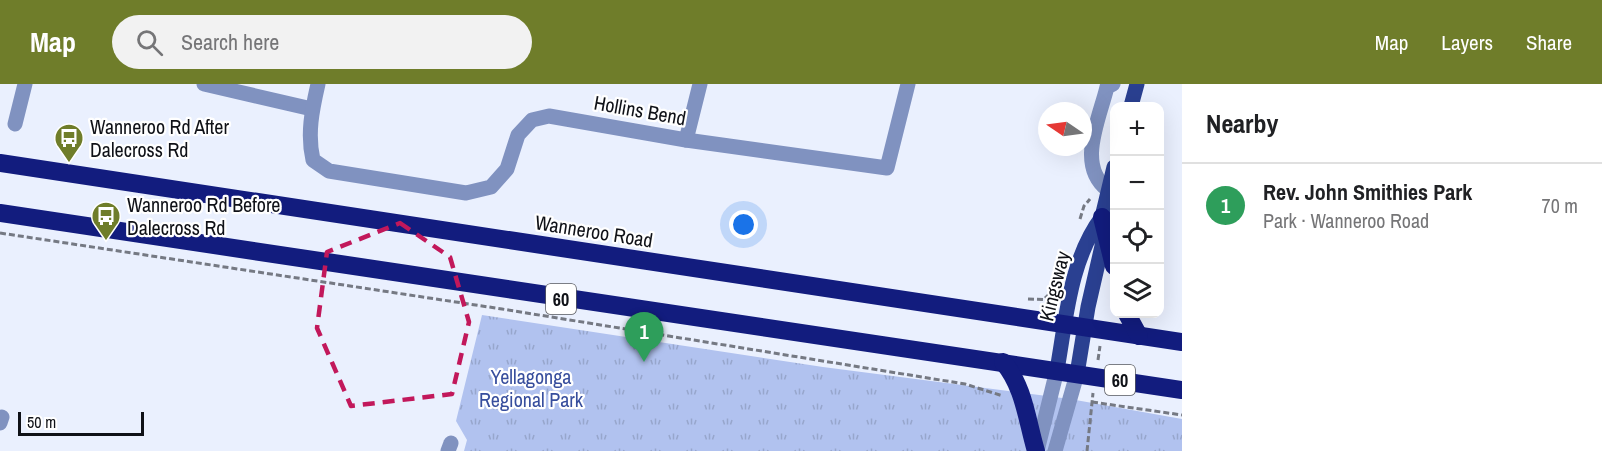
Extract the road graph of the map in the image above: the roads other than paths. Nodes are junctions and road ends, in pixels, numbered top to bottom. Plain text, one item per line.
1 (25, 84) edge
2 (204, 84) edge
3 (318, 84) edge
4 (700, 84) edge
5 (908, 84) edge
6 (1113, 84) edge
7 (1137, 84) edge
8 (1132, 102) edge
9 (312, 109) junction
10 (15, 124) dead end
11 (686, 140) junction
12 (0, 164) edge
13 (1110, 182) edge
14 (1108, 190) junction
15 (0, 213) edge
16 (1102, 217) junction
17 (1114, 264) edge
18 (1129, 318) edge
19 (1065, 325) junction
20 (1084, 328) junction
21 (1139, 336) junction
22 (1182, 342) edge
23 (1002, 362) junction
24 (1058, 370) junction
25 (1077, 374) junction
26 (1182, 390) edge
27 (1037, 451) edge
28 (1055, 451) edge

1 - 10 street
2 - 9 street
3 - 9 street, Hollins Bend
4 - 11 street
5 - 11 street, Hollins Bend
6 - 14 street
7 - 8 main road
9 - 11 street, Hollins Bend
12 - 19 highway, Wanneroo Road
13 - 14 main road, Kingsway
14 - 16 main road, Kingsway
15 - 23 highway, 60
16 - 17 highway
16 - 19 main road, Kingsway
16 - 20 main road, Kingsway
18 - 21 highway
19 - 20 highway, Wanneroo Road
19 - 24 main road, Kingsway
20 - 21 highway, Wanneroo Road
20 - 25 main road, Kingsway
21 - 22 highway, Wanneroo Road
23 - 24 highway, 60
23 - 27 highway
24 - 25 highway, 60
24 - 27 street
25 - 26 highway, 60
25 - 28 street

